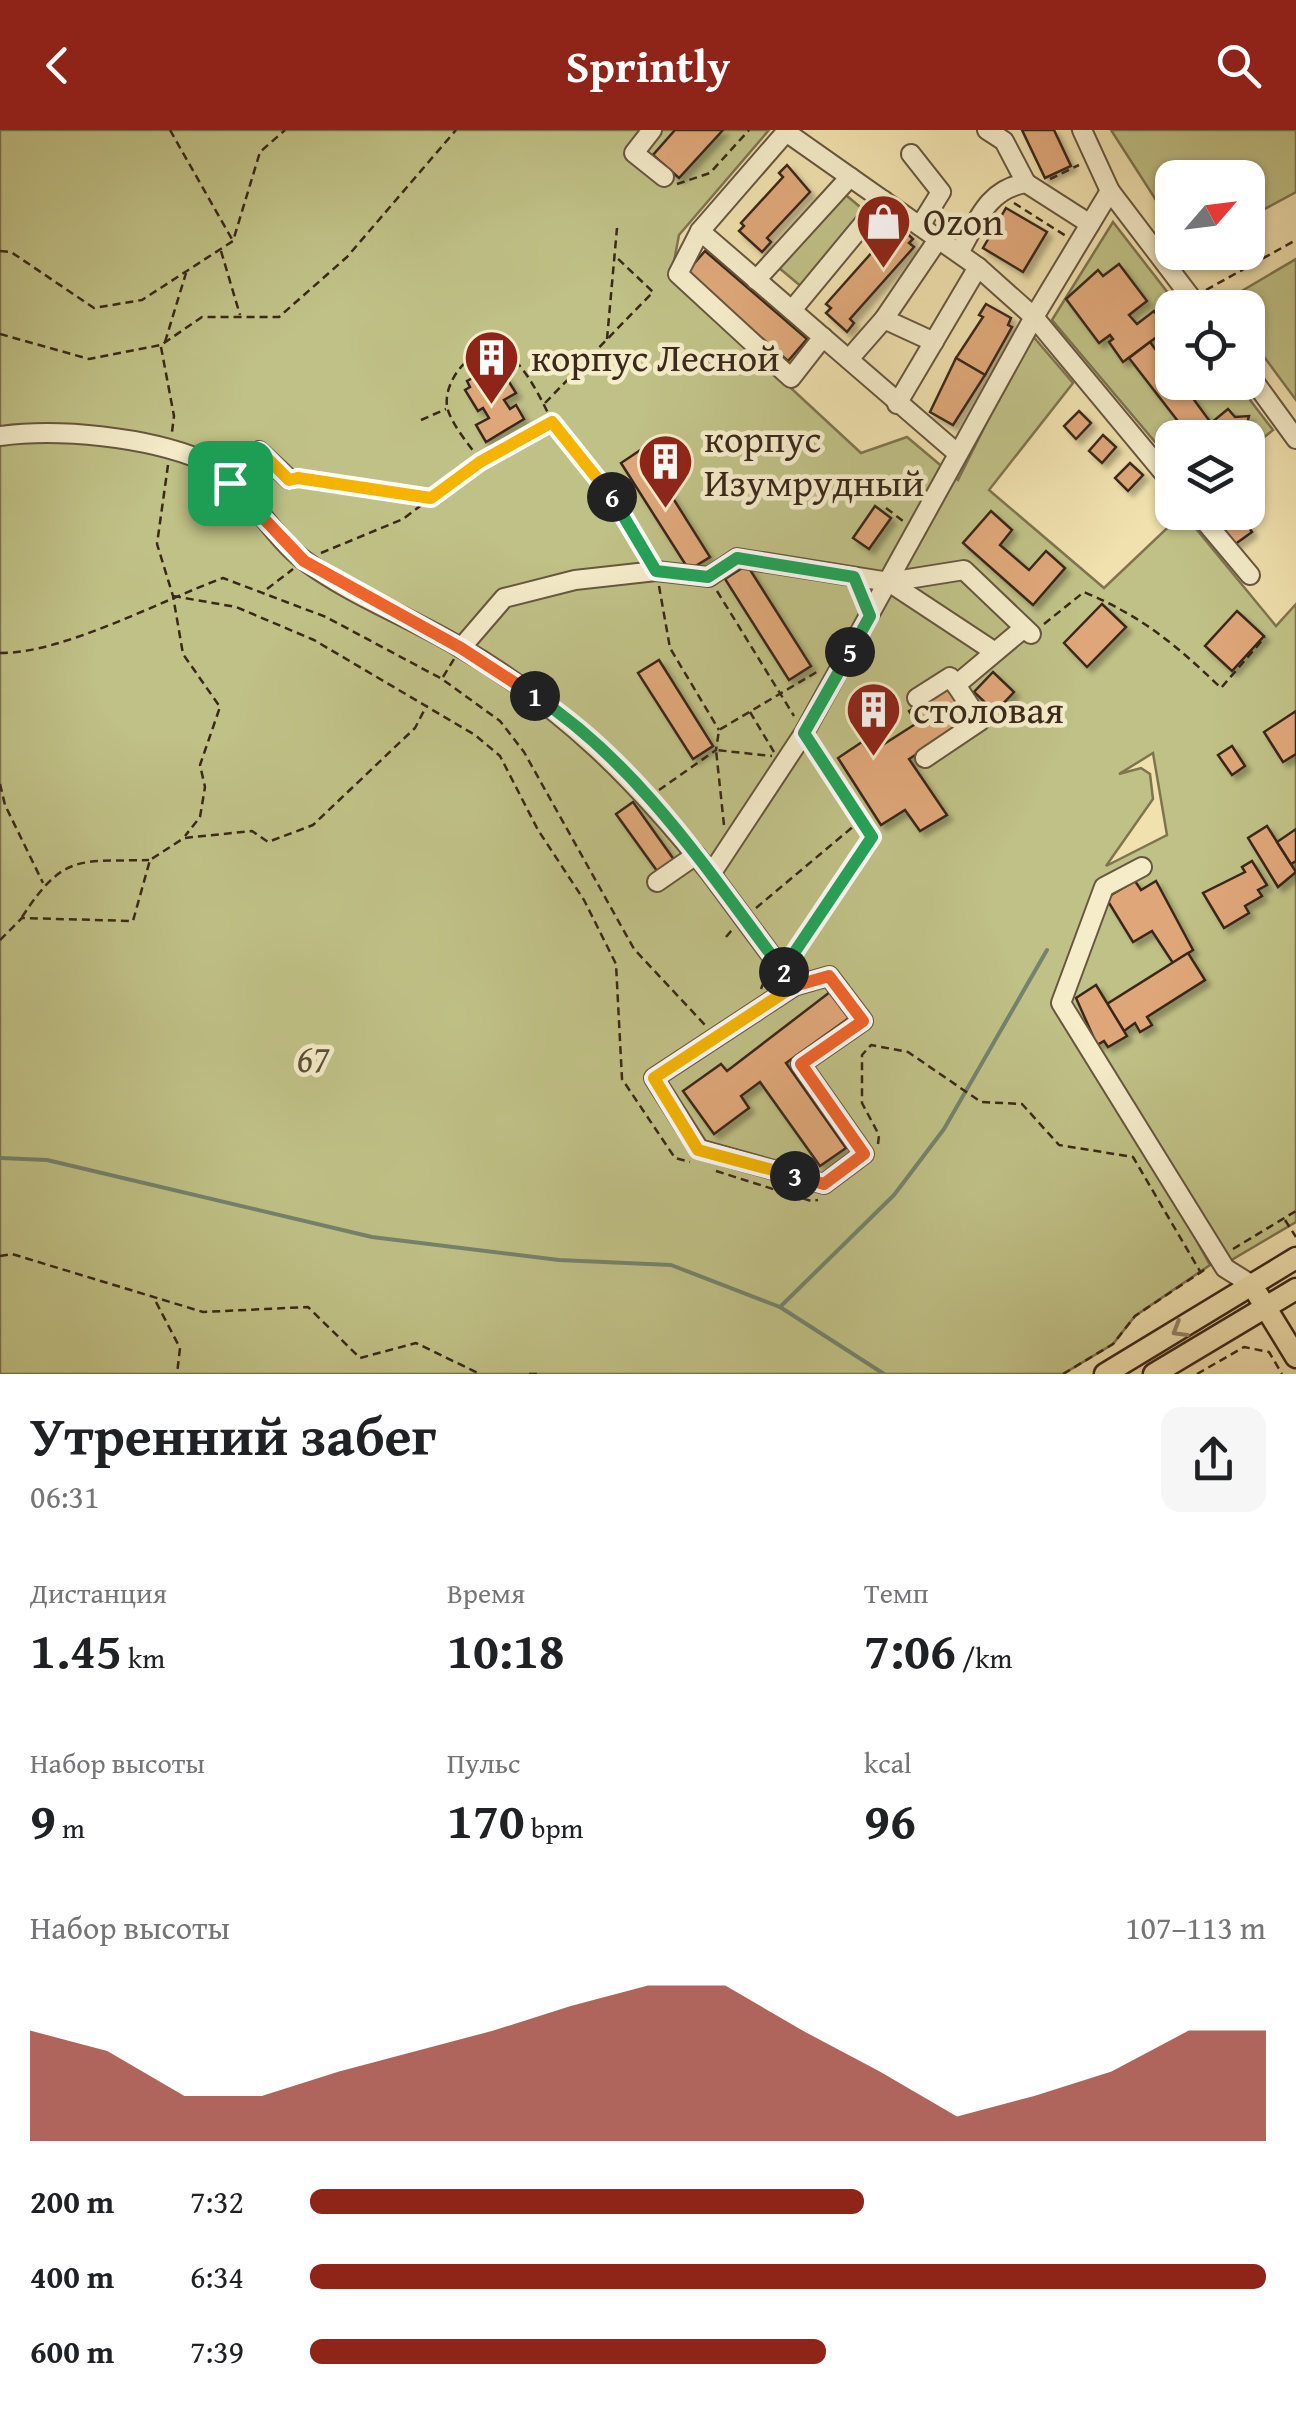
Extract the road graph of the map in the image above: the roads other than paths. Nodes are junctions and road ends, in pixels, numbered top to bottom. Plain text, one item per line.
1 (652, 130) edge
2 (987, 130) edge
3 (1082, 130) edge
4 (786, 131) edge
5 (910, 154) dead end
6 (664, 177) road end
7 (850, 177) junction
8 (1029, 185) junction
9 (1110, 191) junction
10 (883, 200) junction
11 (1090, 224) junction
12 (920, 226) junction
13 (700, 231) junction
14 (939, 238) junction
15 (959, 253) junction
16 (978, 267) junction
17 (756, 280) junction
18 (1186, 290) edge
19 (792, 310) junction
20 (1034, 317) junction
21 (884, 319) junction
22 (823, 337) junction
23 (934, 342) junction
24 (849, 360) junction
25 (1265, 397) edge
26 (898, 404) junction
27 (0, 436) edge
28 (1296, 439) edge
29 (957, 453) junction
30 (1155, 462) edge
31 (225, 479) junction
32 (289, 480) road end
33 (1213, 530) edge
34 (1250, 575) dead end
35 (854, 577) junction
36 (888, 582) junction
37 (870, 616) junction
38 (461, 648) junction
39 (995, 652) junction
40 (956, 685) junction
41 (917, 698) dead end
42 (924, 758) dead end
43 (696, 855) junction
44 (1142, 867) dead end
45 (711, 874) junction
46 (657, 882) dead end
47 (794, 986) junction
48 (1296, 1258) edge
49 (1252, 1285) junction
50 (1296, 1288) edge
51 (1266, 1306) junction
52 (1292, 1343) edge
53 (1105, 1374) edge
54 (1154, 1374) edge

1 - 6 street
2 - 8 street
3 - 9 street
4 - 7 street
4 - 13 street
5 - 12 street
7 - 10 street
7 - 17 street
8 - 11 street
8 - 15 street
9 - 11 street
9 - 18 street
10 - 12 street
10 - 19 street
11 - 20 street
12 - 14 street
13 - 17 street
13 - 22 street
14 - 15 street
14 - 21 street
15 - 16 street
16 - 20 street
16 - 23 street
17 - 19 street
19 - 22 street
20 - 29 street
20 - 30 street
21 - 23 street
21 - 24 street
22 - 24 street
23 - 26 street
24 - 26 street
25 - 28 street
26 - 29 street
27 - 31 street
29 - 36 street
31 - 32 street
31 - 38 street
33 - 34 street
35 - 36 street
35 - 37 street
35 - 38 street
36 - 37 street
36 - 39 street
36 - 39 street
37 - 45 street
38 - 43 street
39 - 40 street
40 - 41 street
40 - 42 street
43 - 45 street
43 - 46 street
44 - 49 street
45 - 47 street
47 - 47 street
48 - 49 main road
49 - 51 main road
49 -> 53 main road
50 - 51 main road
51 - 52 main road
51 - 54 main road

